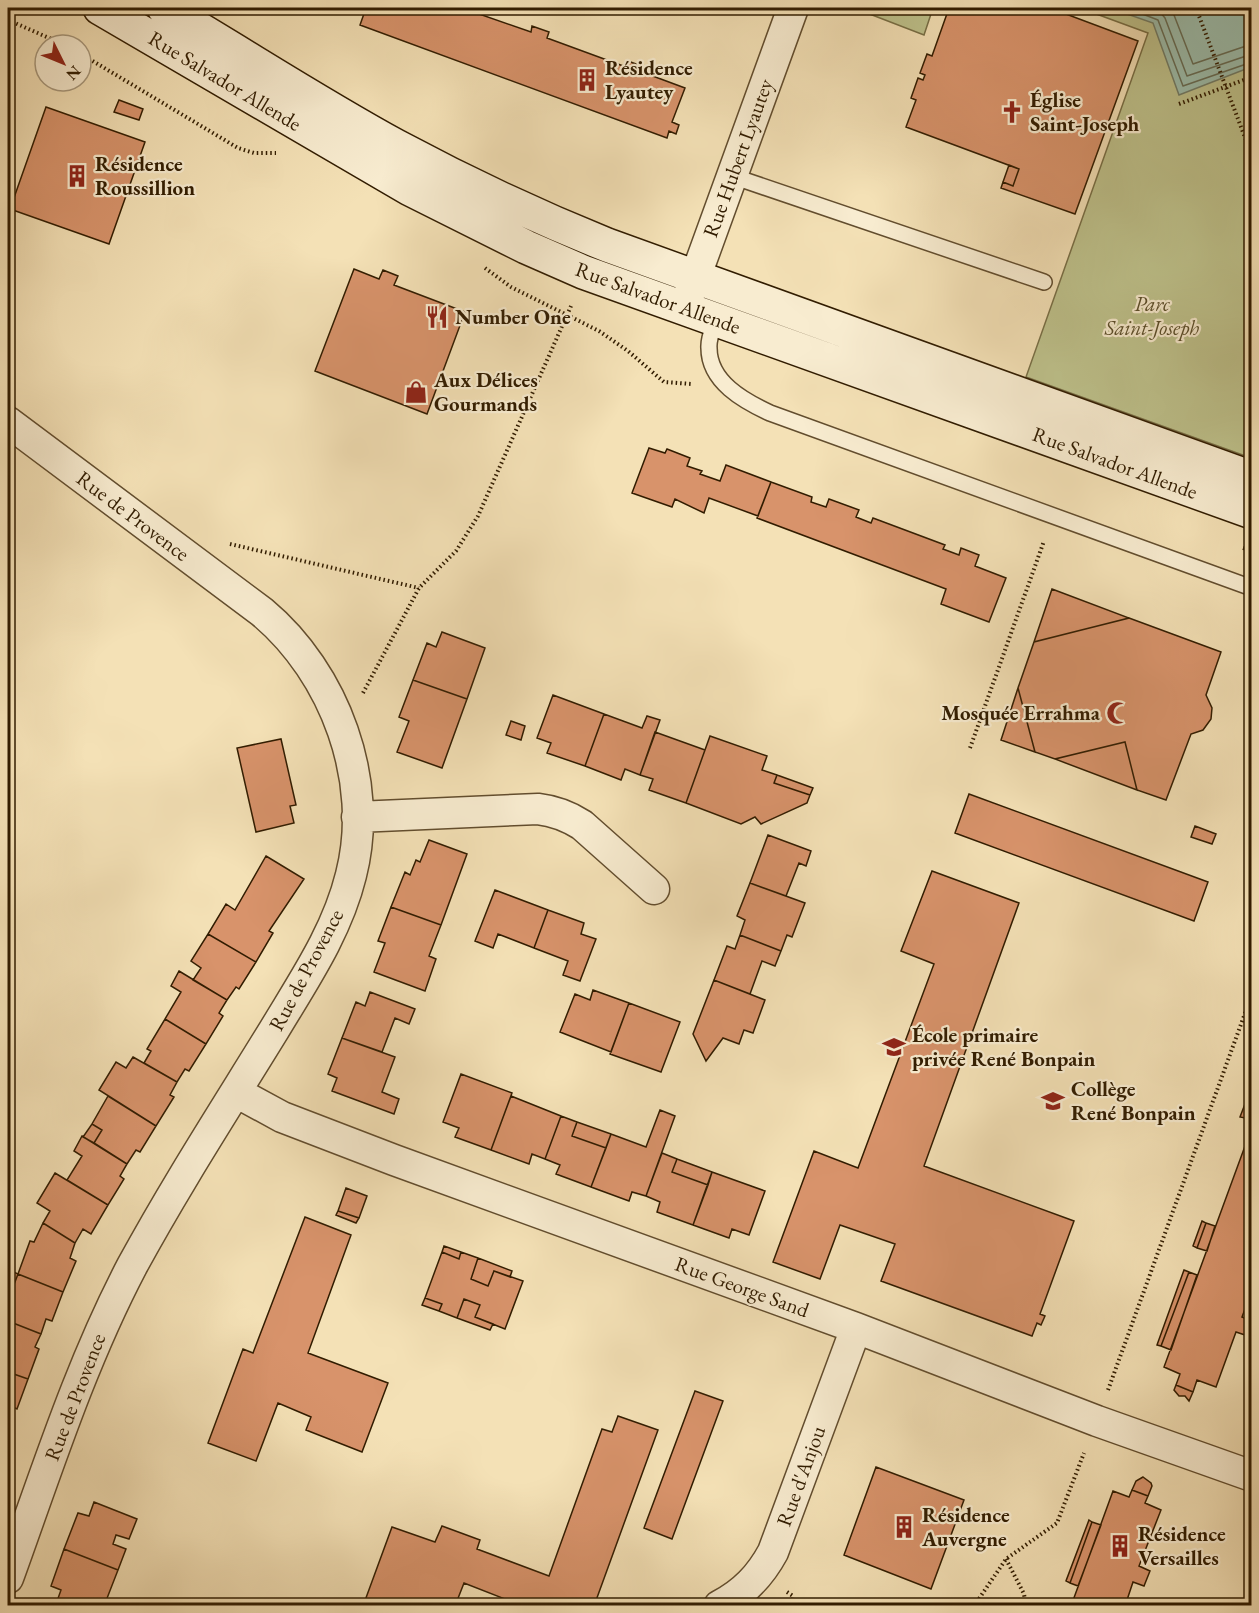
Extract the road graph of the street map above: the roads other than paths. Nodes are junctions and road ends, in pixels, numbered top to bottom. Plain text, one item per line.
1 (100, 8) edge
2 (164, 8) edge
3 (793, 8) edge
4 (732, 176) junction
5 (695, 277) junction
6 (1044, 282) dead end
7 (728, 289) junction
8 (684, 308) junction
9 (716, 320) junction
10 (8, 422) edge
11 (1251, 478) edge
12 (1251, 512) edge
13 (1251, 588) edge
14 (357, 817) junction
15 (654, 890) dead end
16 (236, 1092) junction
17 (856, 1328) junction
18 (1249, 1468) edge
19 (8, 1578) edge
20 (719, 1605) edge

1 - 8 street, Rue Salvador Allende
2 - 5 street, Rue Salvador Allende
3 - 4 street, Rue Hubert Lyautey
4 - 5 street, Rue Hubert Lyautey
4 - 6 lane
5 - 7 street, Rue Salvador Allende
5 - 8 street, Rue Hubert Lyautey
7 - 9 lane
7 - 11 street, Rue Salvador Allende
8 - 9 street, Rue Salvador Allende
9 - 12 street, Rue Salvador Allende
9 - 13 lane
10 - 14 street, Rue de Provence
14 - 15 street
14 - 16 street, Rue de Provence
16 - 17 street, Rue George Sand
16 - 19 street, Rue de Provence
17 - 18 street, Rue George Sand
17 - 20 street, Rue d'Anjou

